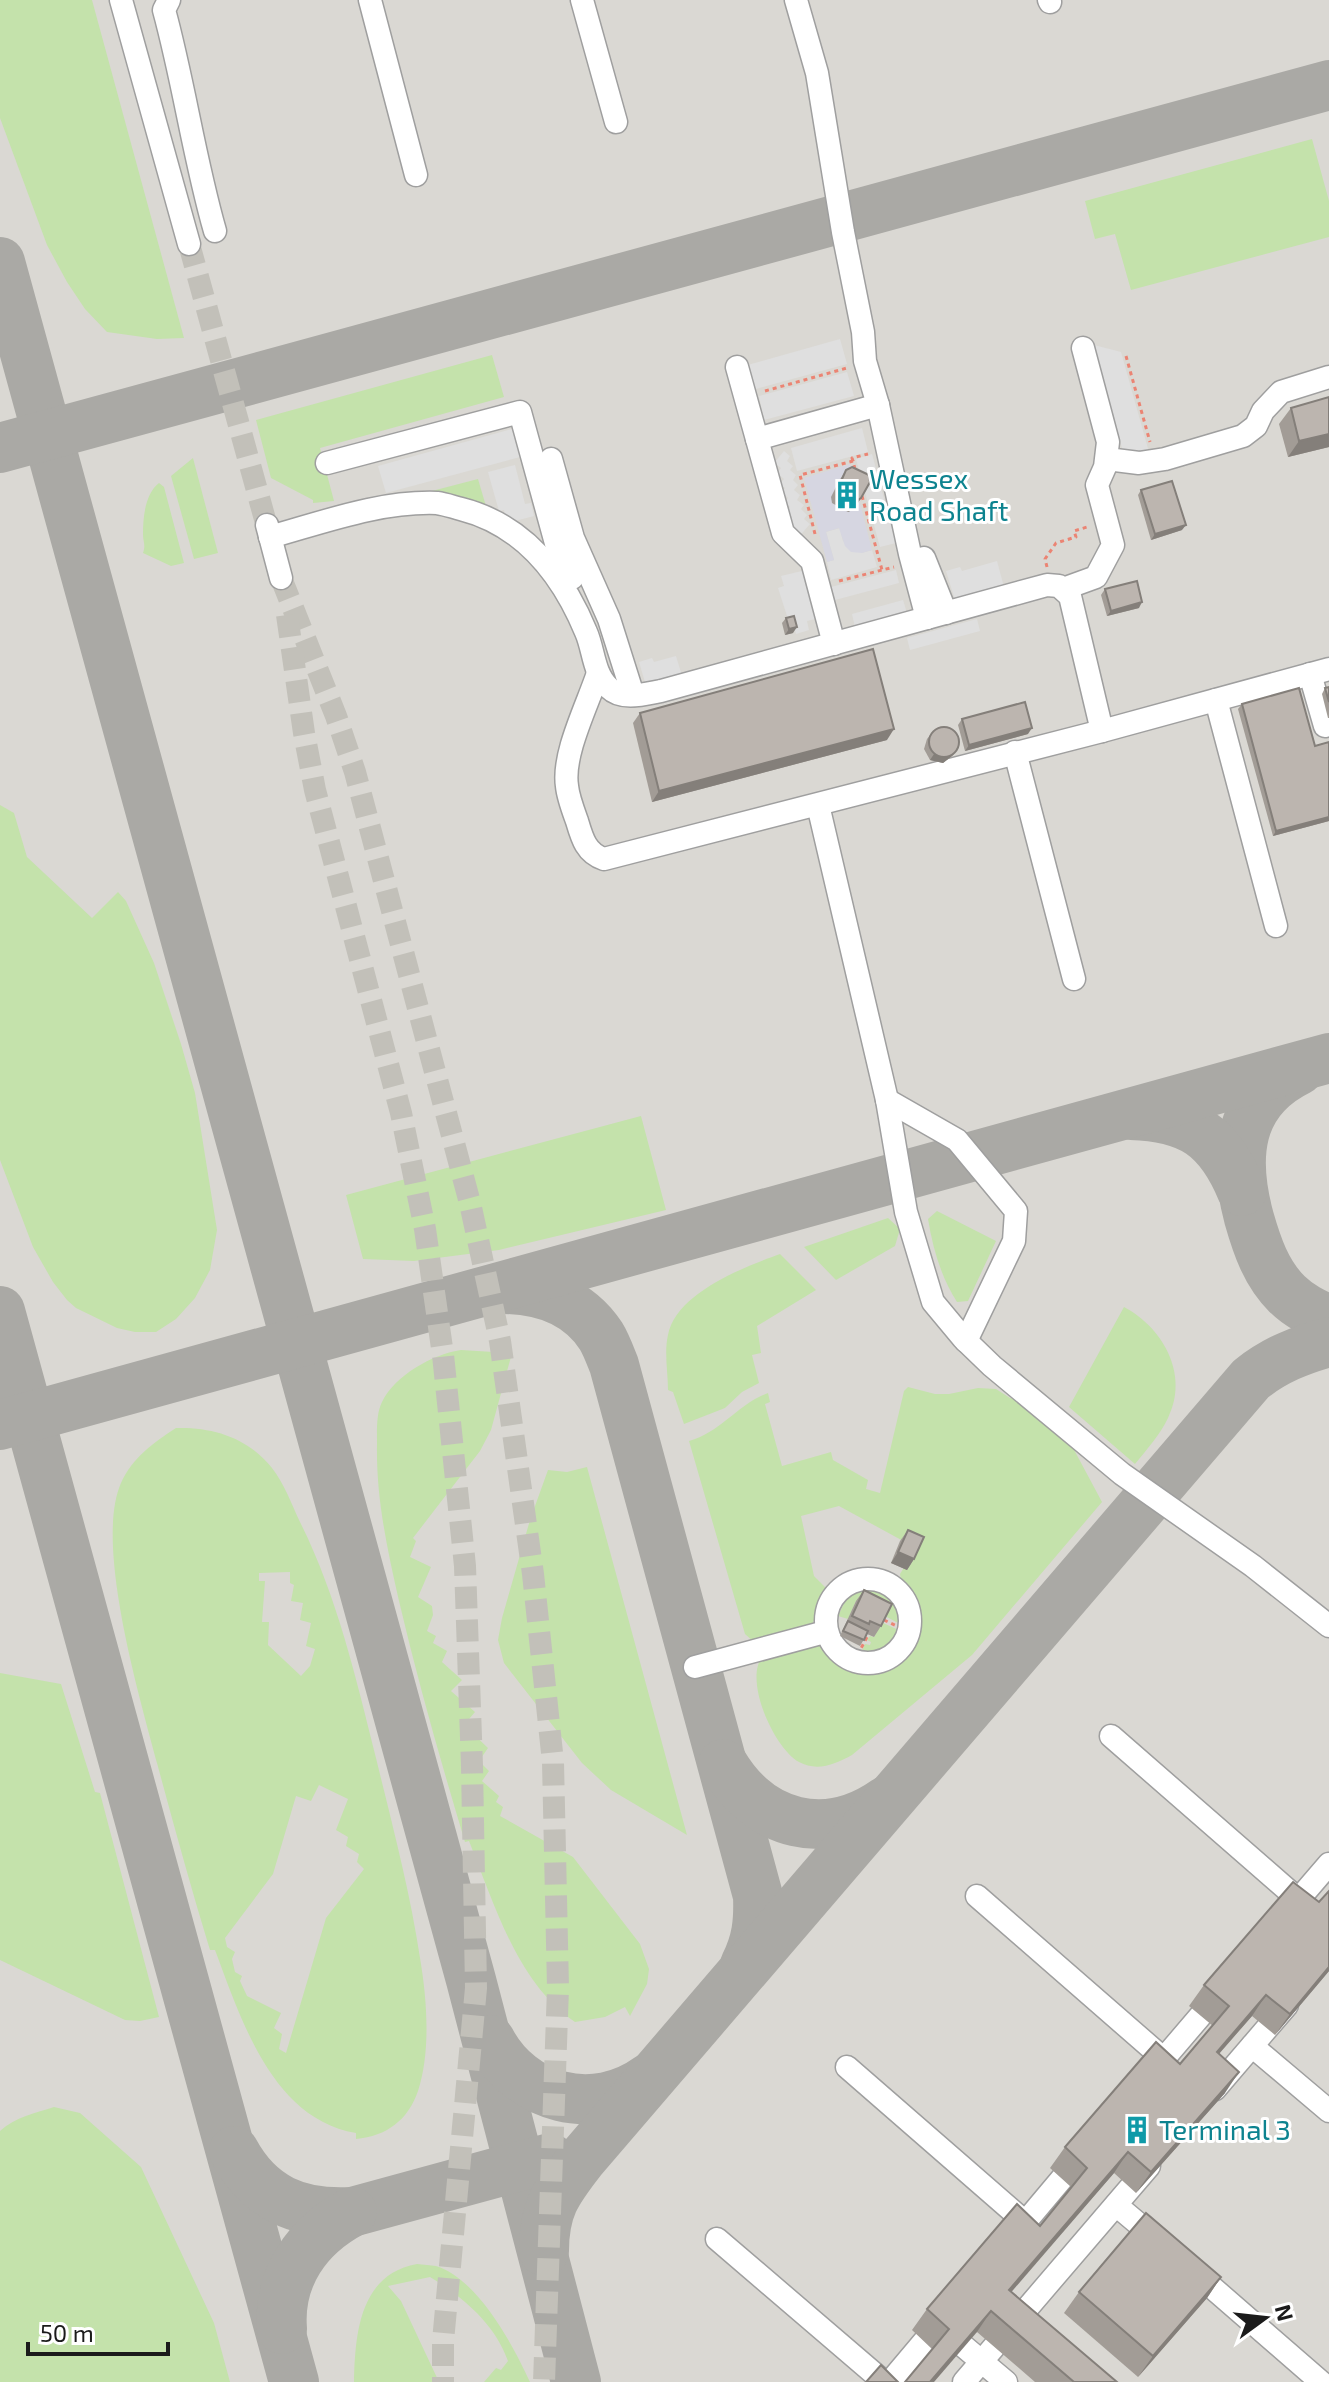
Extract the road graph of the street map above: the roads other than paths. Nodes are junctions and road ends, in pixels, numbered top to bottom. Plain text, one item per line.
1 (121, 0) edge
2 (169, 0) edge
3 (370, 0) edge
4 (582, 0) edge
5 (796, 0) edge
6 (616, 122) dead end
7 (416, 175) dead end
8 (215, 231) dead end
9 (189, 244) tunnel mouth
10 (1083, 348) dead end
11 (737, 367) dead end
12 (875, 375) dead end
13 (1329, 377) edge
14 (878, 405) junction
15 (757, 439) junction
16 (551, 459) dead end
17 (1107, 459) junction
18 (327, 463) dead end
19 (281, 578) tunnel mouth
20 (1056, 583) junction
21 (937, 615) junction
22 (834, 644) junction
23 (1320, 672) edge
24 (598, 673) junction
25 (628, 695) junction
26 (1216, 700) junction
27 (1329, 725) edge
28 (1102, 731) junction
29 (1015, 752) junction
30 (818, 805) junction
31 (1276, 926) dead end
32 (1074, 979) dead end
33 (887, 1100) junction
34 (966, 1341) junction
35 (1329, 1626) edge
36 (825, 1632) junction
37 (695, 1667) dead end
38 (1111, 1736) dead end
39 (1329, 1864) edge
40 (977, 1896) dead end
41 (1299, 1900) junction
42 (1270, 1934) edge
43 (1231, 1979) edge
44 (1300, 1990) edge
45 (1252, 2046) junction
46 (1164, 2059) junction
47 (847, 2067) dead end
48 (1134, 2094) edge
49 (1203, 2103) edge
50 (1329, 2111) edge
51 (1095, 2140) edge
52 (1164, 2148) edge
53 (1116, 2205) junction
54 (1025, 2222) junction
55 (717, 2239) dead end
56 (998, 2254) edge
57 (1002, 2294) edge
58 (955, 2305) edge
59 (1024, 2312) junction
60 (938, 2325) junction
61 (1044, 2331) edge
62 (982, 2361) junction
63 (1316, 2376) edge
64 (887, 2382) edge
65 (964, 2382) edge
66 (1006, 2382) edge

1 - 9 street
2 - 8 street
3 - 7 street
4 - 6 street
5 - 14 street
10 - 17 street
11 - 15 street
12 - 21 street
13 - 17 street
14 - 15 street
14 - 21 street
15 - 22 street
16 - 25 street
17 - 20 street
18 - 25 street
19 - 24 street
20 - 21 street
20 - 28 street
21 - 22 street
22 - 25 street
23 - 26 street
23 - 27 street
24 - 25 street
24 - 30 street
26 - 28 street
26 - 31 street
28 - 29 street
29 - 30 street
29 - 32 street
30 - 33 street
33 - 34 street
33 - 34 street
34 - 35 street
36 - 36 street
36 - 37 street
38 - 41 street
39 - 41 street
40 - 46 street
41 - 42 street
43 - 46 street
44 - 45 street
45 - 49 street
45 - 50 street
46 - 48 street
47 - 54 street
51 - 54 street
52 - 53 street
53 - 59 street
53 - 63 street
54 - 56 street
55 - 64 street
57 - 59 street
58 - 60 street
59 - 61 street
59 - 62 street
60 - 62 street
60 - 64 street
62 - 65 street
62 - 66 street

